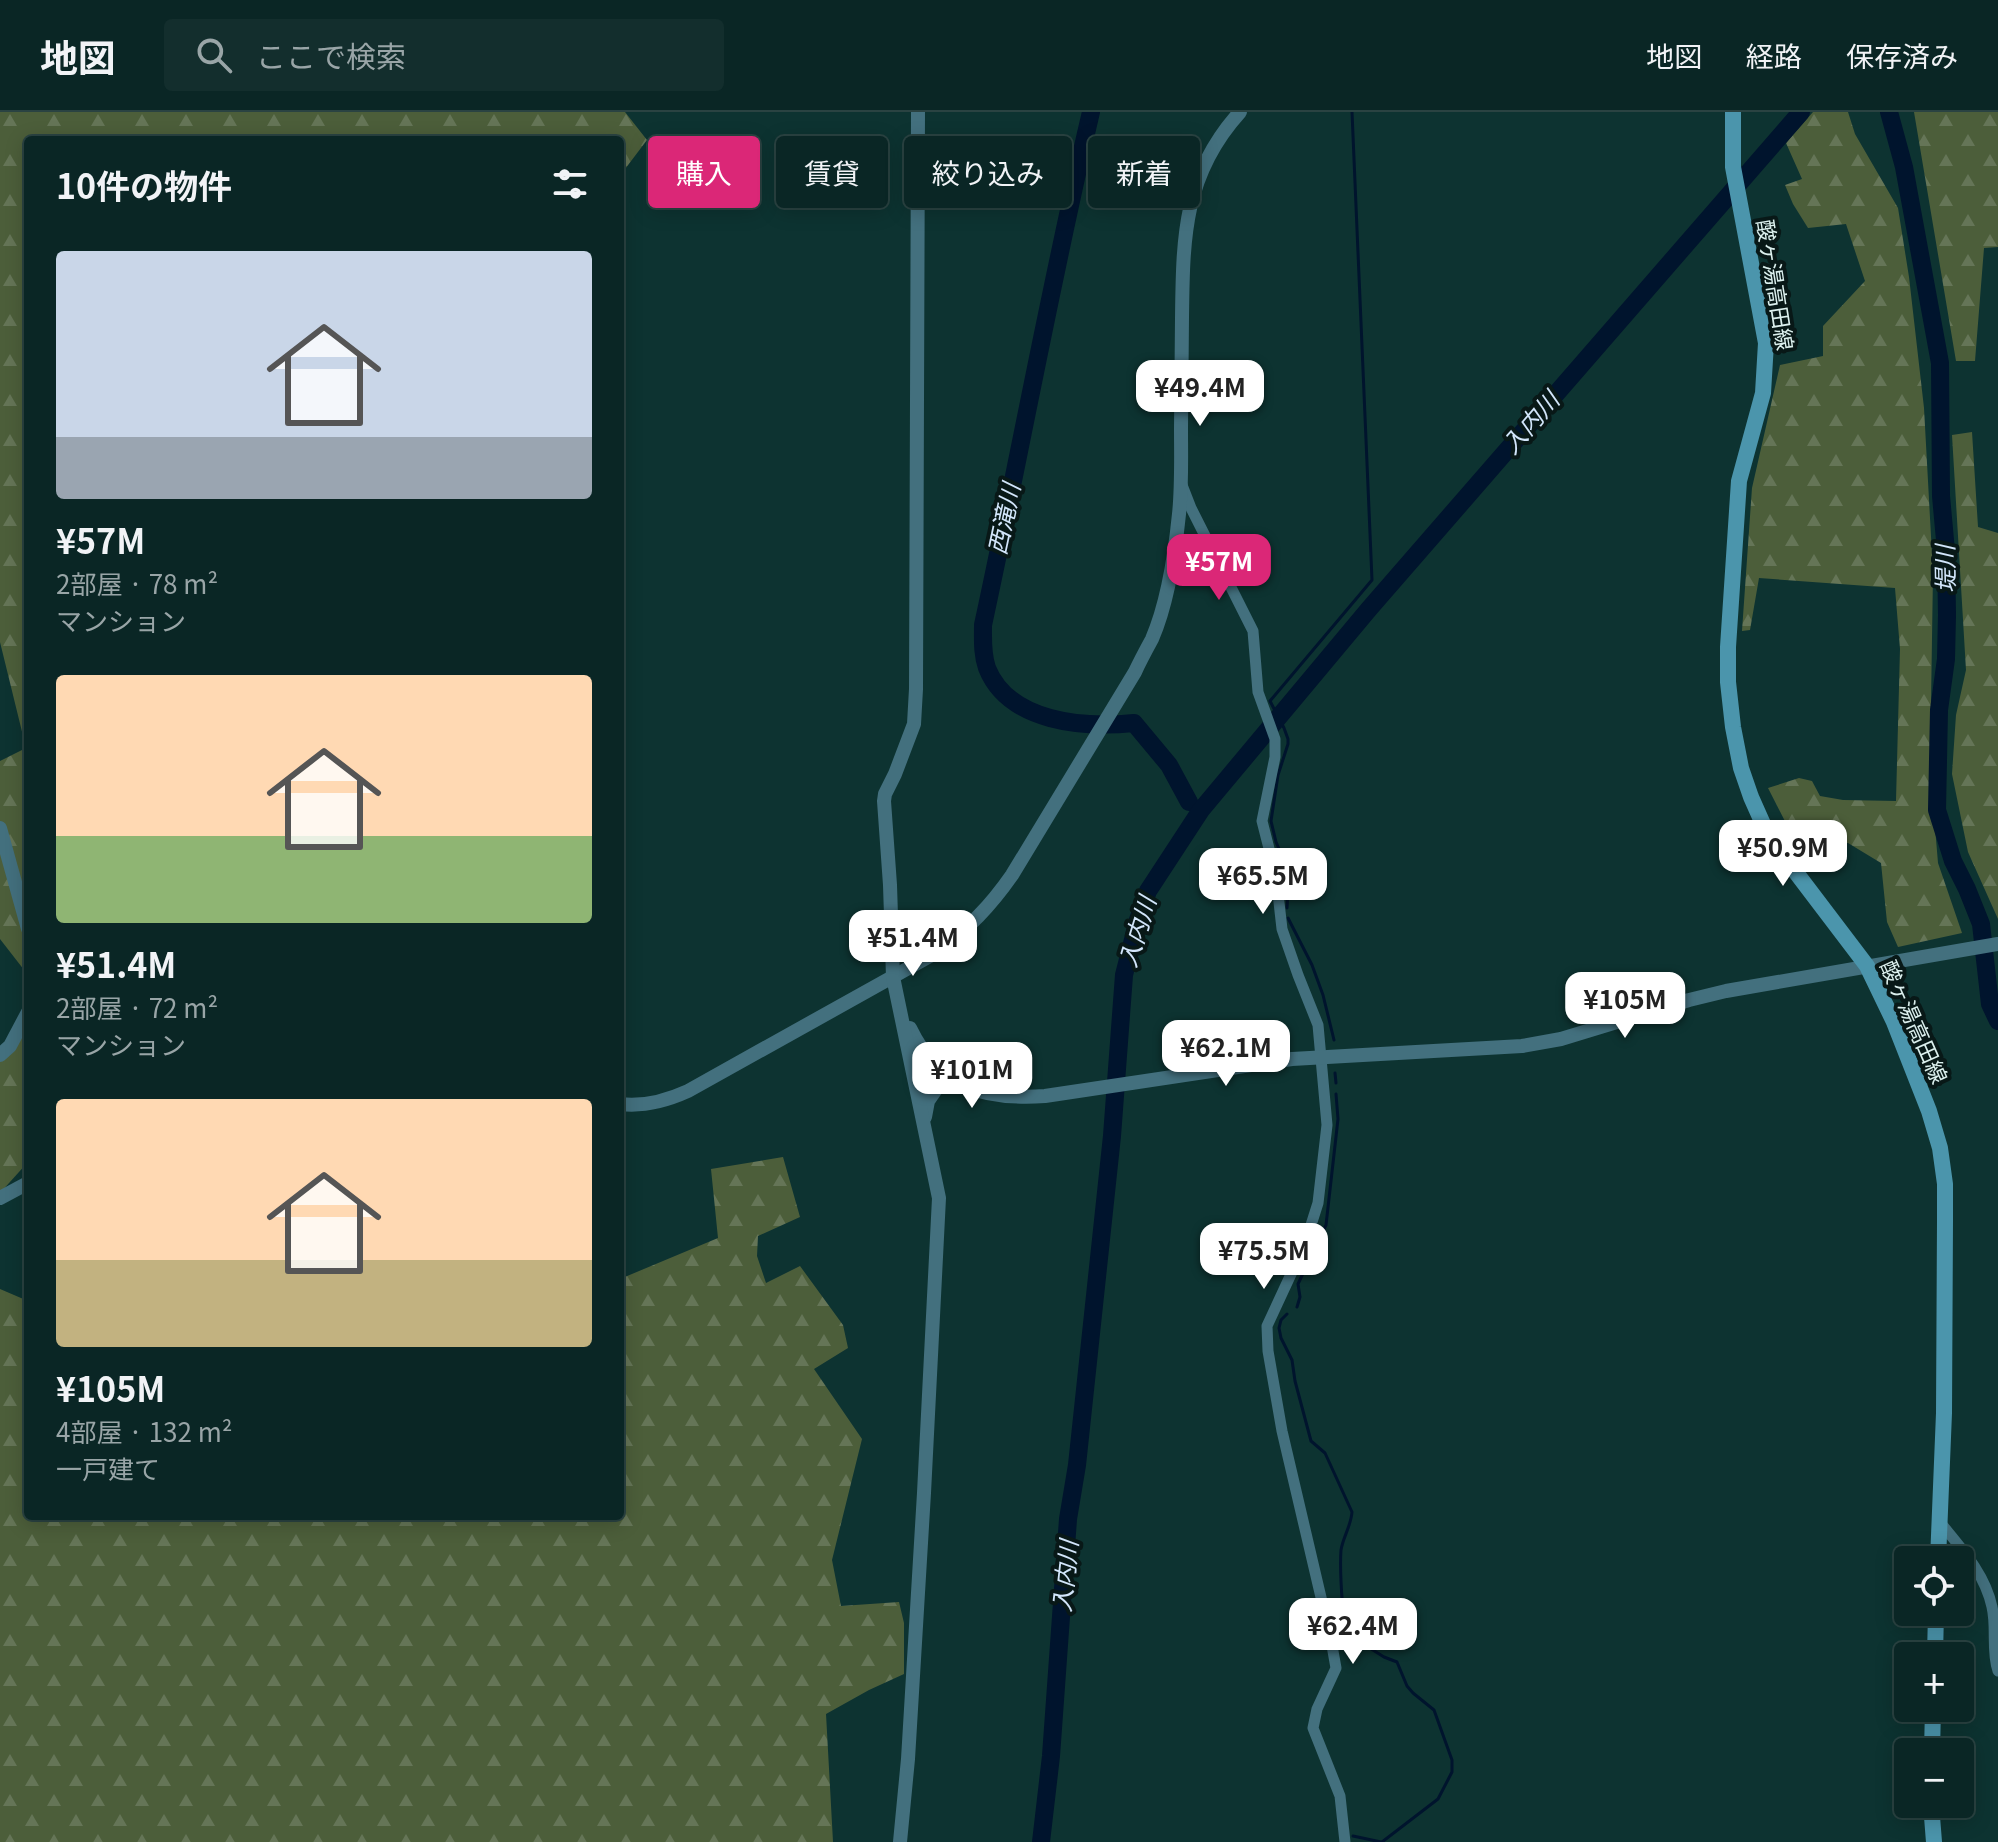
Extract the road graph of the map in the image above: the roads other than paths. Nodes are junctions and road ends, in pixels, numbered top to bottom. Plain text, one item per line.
1 (918, 112) edge
2 (1240, 112) edge
3 (1733, 112) edge
4 (1181, 482) junction
5 (0, 828) edge
6 (24, 915) edge
7 (1998, 944) edge
8 (1867, 966) junction
9 (893, 977) junction
10 (900, 1008) junction
11 (24, 1020) edge
12 (0, 1055) edge
13 (1322, 1058) junction
14 (946, 1075) junction
15 (624, 1104) edge
16 (924, 1121) junction
17 (24, 1185) edge
18 (0, 1198) edge
19 (1939, 1521) junction
20 (1938, 1546) edge
21 (1998, 1671) edge
22 (1932, 1818) edge
23 (900, 1842) edge
24 (1345, 1842) edge
25 (1934, 1842) edge

1 - 9 street
2 - 4 street
3 - 8 main road, 酸ヶ湯高田線
4 - 9 street
4 - 13 street
5 - 6 street
7 - 8 street
8 - 13 street
8 - 19 main road, 酸ヶ湯高田線
9 - 10 street
9 - 15 street
10 - 14 street
10 - 16 street
11 - 12 street
13 - 14 street
13 - 24 street
14 - 16 street
16 - 23 street
17 - 18 street
19 - 20 main road, 酸ヶ湯高田線
19 - 21 street
22 - 25 main road

